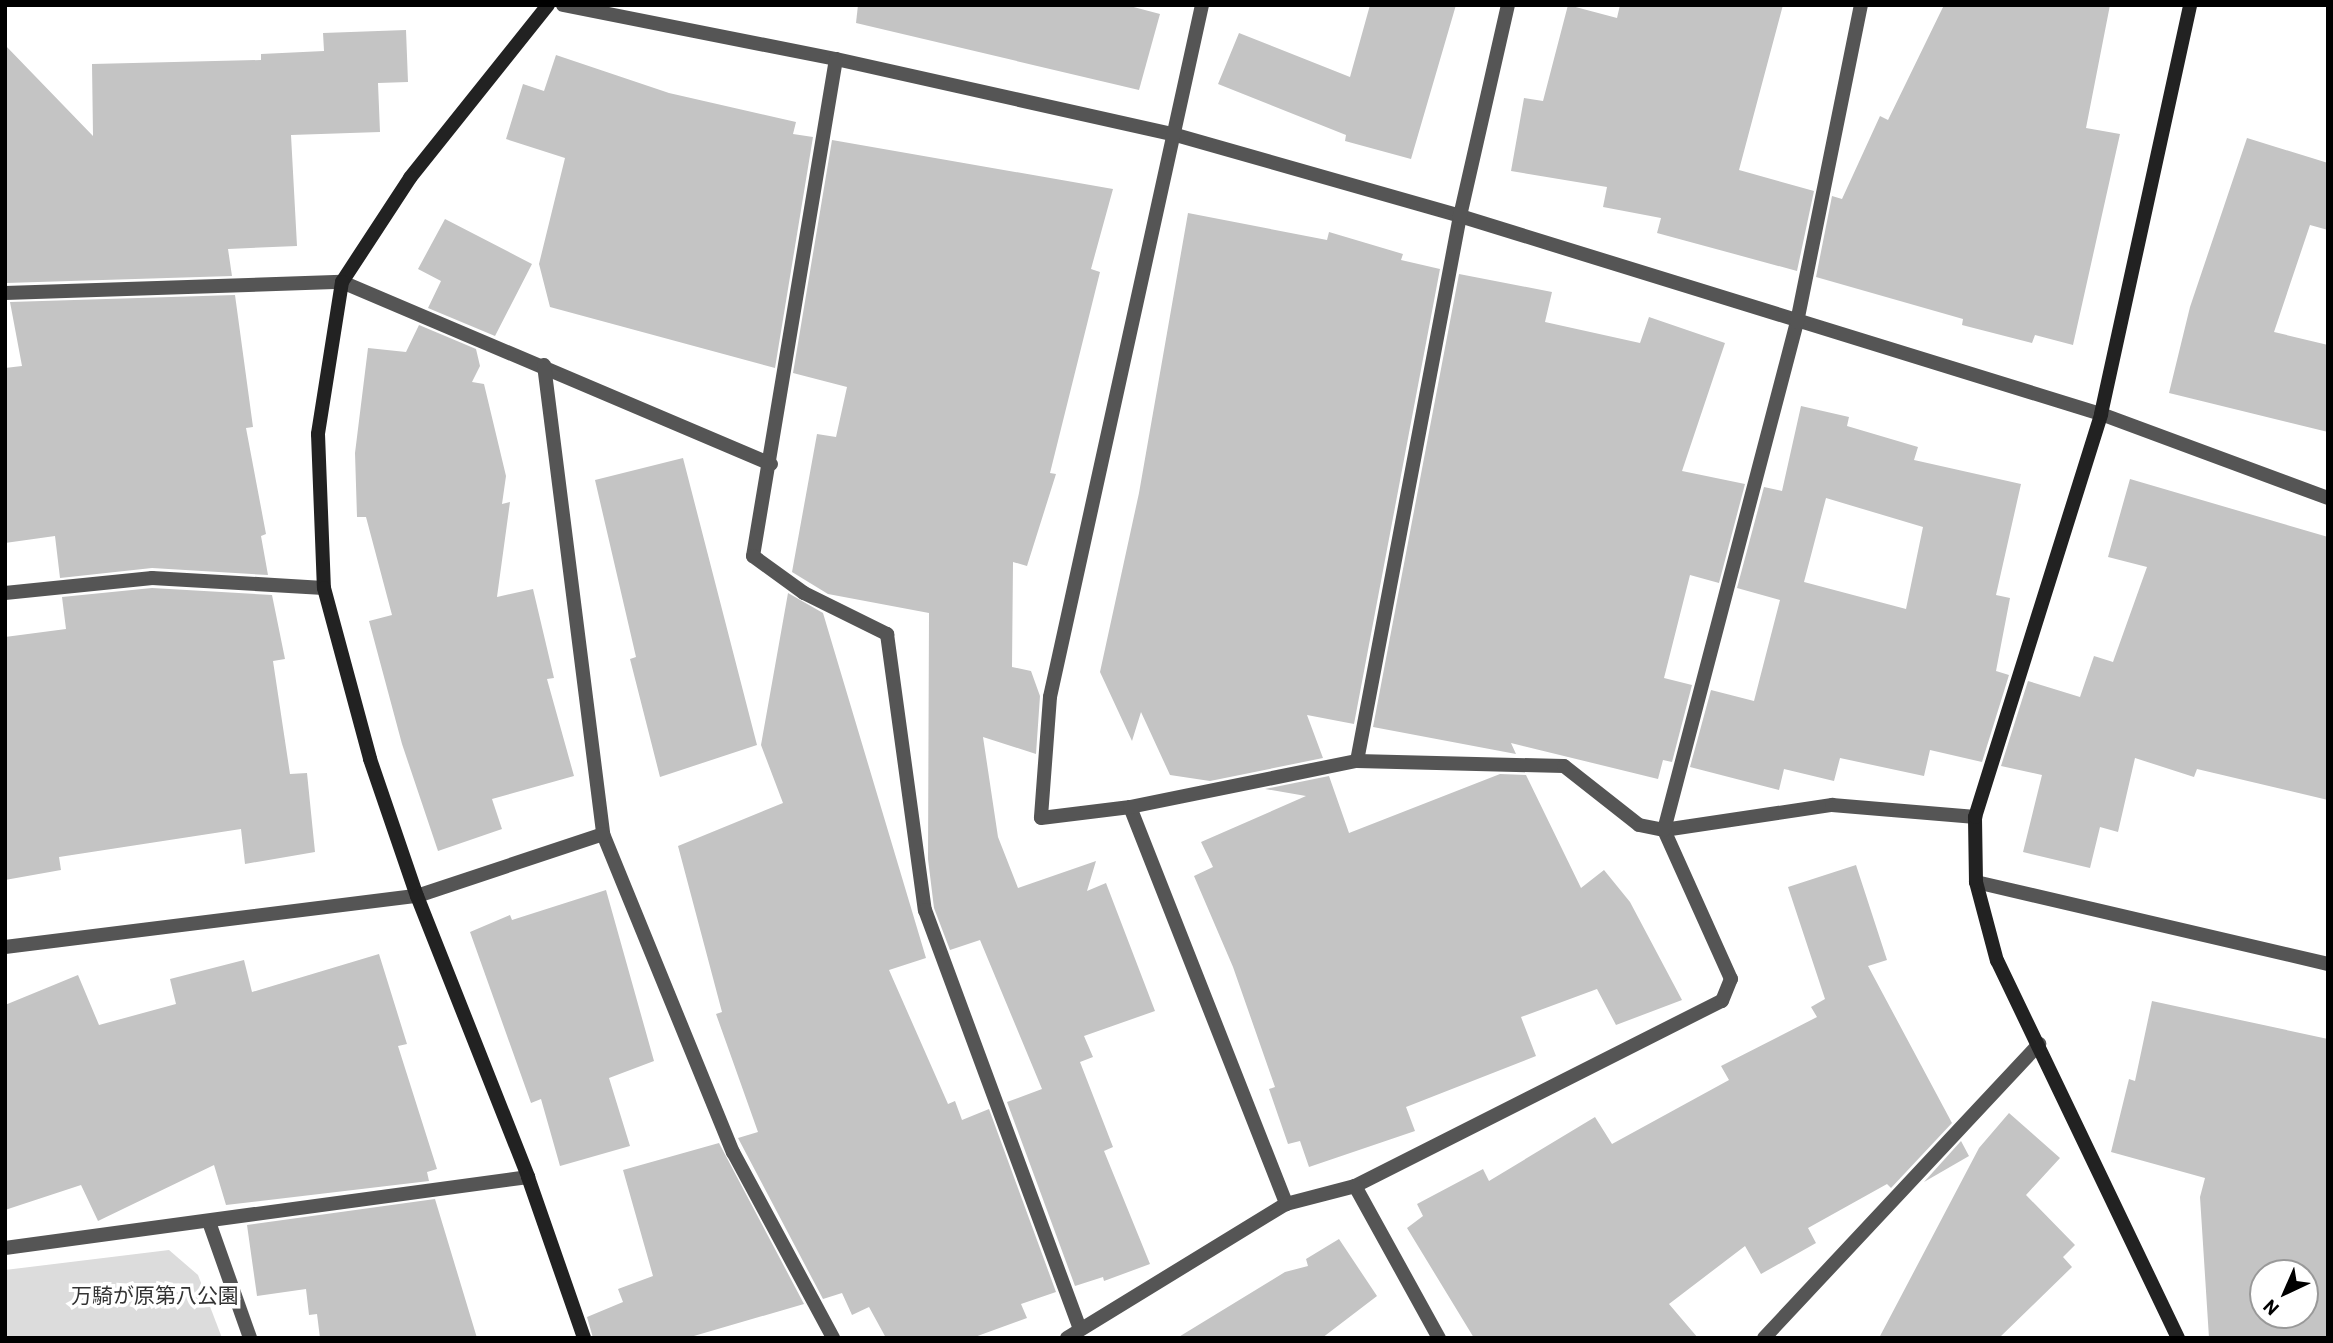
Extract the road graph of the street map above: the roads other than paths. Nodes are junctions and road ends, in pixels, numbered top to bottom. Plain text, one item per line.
1 (548, 5) edge
2 (563, 5) edge
3 (1202, 5) edge
4 (1508, 5) edge
5 (1861, 5) edge
6 (2190, 5) edge
7 (836, 59) junction
8 (1176, 135) junction
9 (1460, 216) junction
10 (342, 282) junction
11 (5, 293) edge
12 (1797, 322) junction
13 (544, 365) junction
14 (2101, 414) junction
15 (771, 464) junction
16 (2328, 498) edge
17 (324, 588) junction
18 (5, 593) edge
19 (1357, 761) junction
20 (1130, 807) junction
21 (1975, 817) junction
22 (1664, 830) junction
23 (603, 834) junction
24 (1976, 882) junction
25 (417, 896) junction
26 (5, 947) edge
27 (2328, 964) edge
28 (2039, 1044) junction
29 (528, 1177) junction
30 (1355, 1186) junction
31 (1286, 1203) junction
32 (209, 1222) junction
33 (5, 1248) edge
34 (1080, 1328) junction
35 (250, 1338) edge
36 (584, 1338) edge
37 (833, 1338) edge
38 (1067, 1338) edge
39 (1439, 1338) edge
40 (1764, 1338) edge
41 (2178, 1338) edge

1 - 10 street
2 - 7 street
3 - 8 street
4 - 9 street
5 - 12 street
6 - 14 street
7 - 8 street
7 - 15 street
8 - 9 street
8 - 20 street
9 - 12 street
9 - 19 street
10 - 11 street
10 - 13 street
10 - 17 street
12 - 14 street
12 - 22 street
13 - 15 street
13 - 23 street
14 - 16 street
14 - 21 street
15 - 34 street
17 - 18 street
17 - 25 street
19 - 20 street
19 - 22 street
20 - 31 street
21 - 22 street
21 - 24 street
22 - 30 street
23 - 25 street
23 - 37 street
24 - 27 street
24 - 28 street
25 - 26 street
25 - 29 street
28 - 40 street
28 - 41 street
29 - 32 street
29 - 36 street
30 - 31 street
30 - 39 street
31 - 34 street
32 - 33 street
32 - 35 street
34 - 38 street

